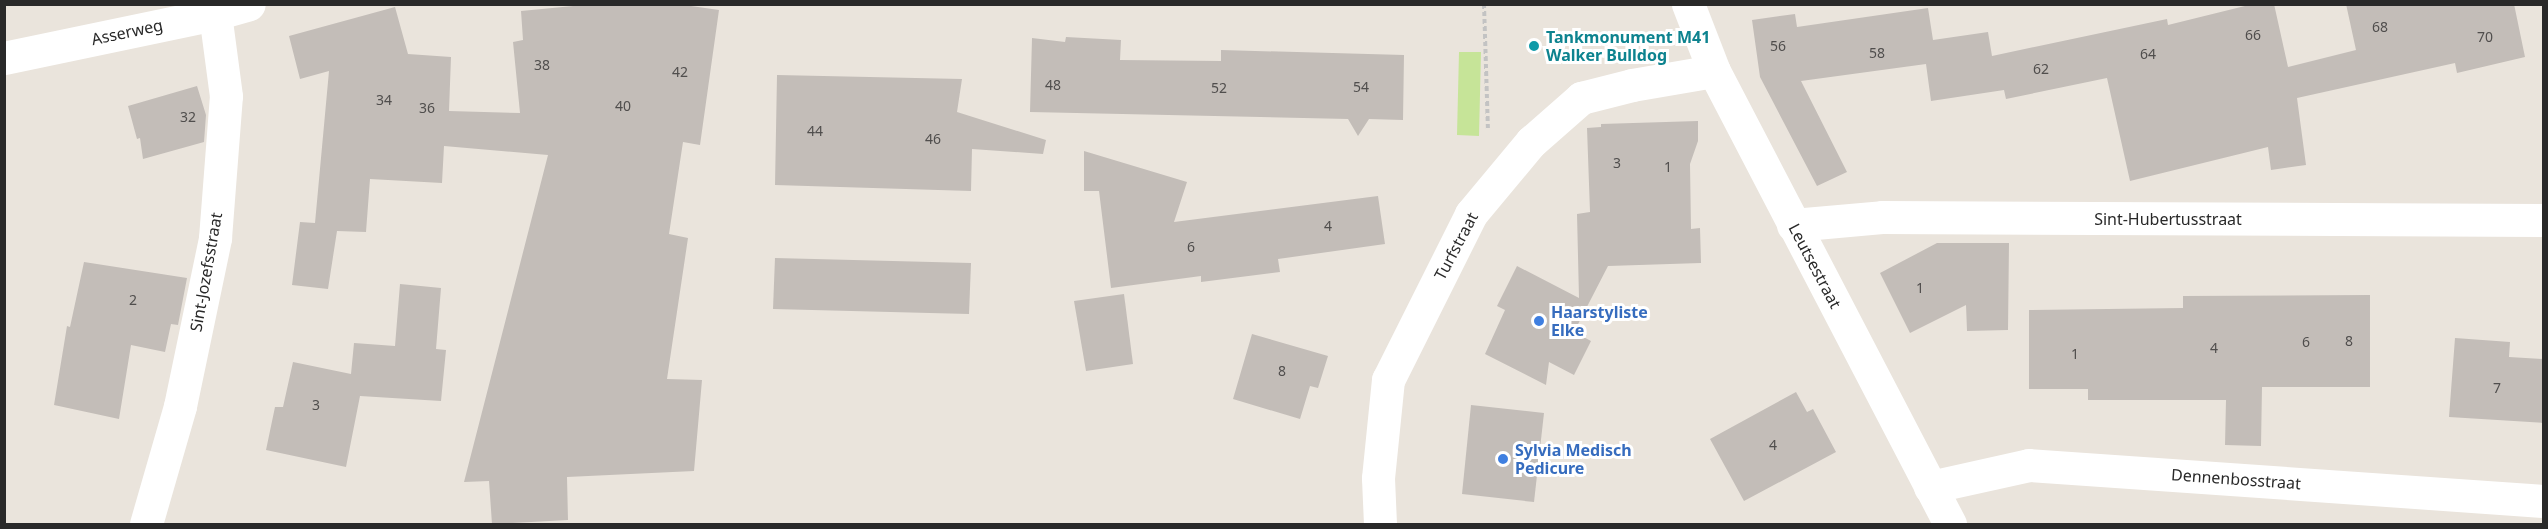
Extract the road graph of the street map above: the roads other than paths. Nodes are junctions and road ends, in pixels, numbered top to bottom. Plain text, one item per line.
1 (249, 4) edge
2 (1688, 4) edge
3 (215, 14) junction
4 (4, 58) edge
5 (1714, 71) junction
6 (2544, 220) edge
7 (1793, 225) junction
8 (1930, 487) junction
9 (2544, 501) edge
10 (146, 525) edge
11 (1380, 525) edge
12 (1950, 525) edge

1 - 3 street, Asserweg
2 - 5 street, Leutsestraat
3 - 4 street, Asserweg
3 - 10 street, Sint-Jozefsstraat
5 - 7 street, Leutsestraat
5 - 11 street, Turfstraat
6 - 7 street, Sint-Hubertusstraat
7 - 8 street, Leutsestraat
8 - 9 street, Dennenbosstraat
8 - 12 street, Leutsestraat

